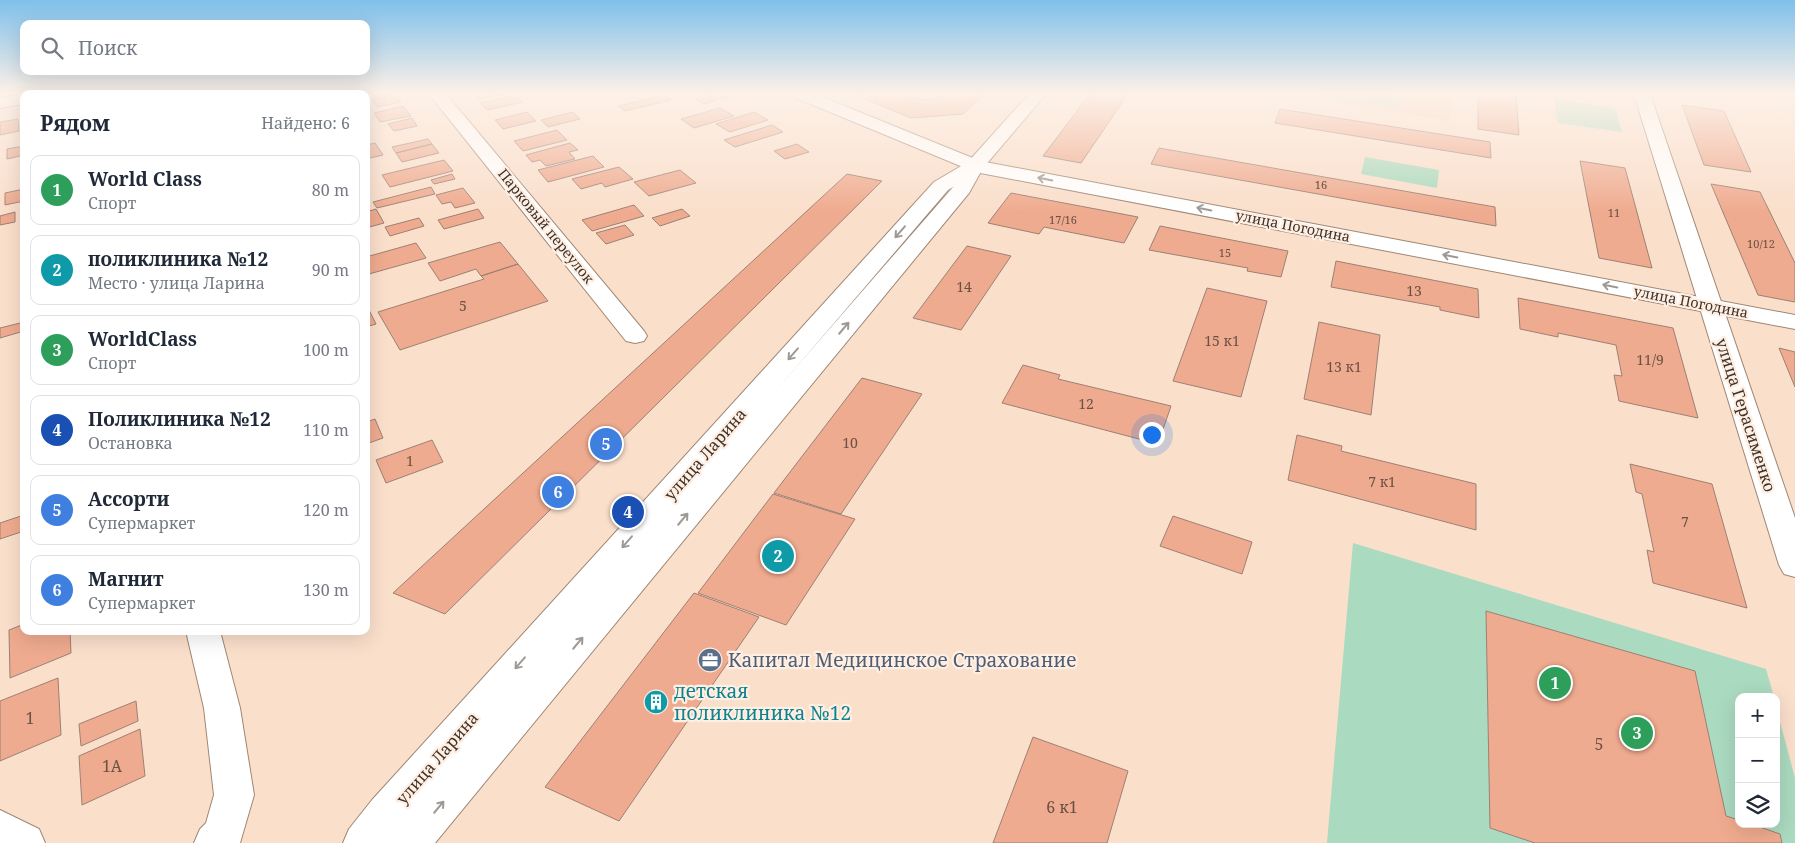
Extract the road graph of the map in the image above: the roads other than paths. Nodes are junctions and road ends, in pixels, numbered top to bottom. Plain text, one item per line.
1 (469, 133) edge
2 (897, 133) edge
3 (1004, 133) edge
4 (1655, 133) edge
5 (975, 166) junction
6 (1711, 305) junction
7 (1795, 322) edge
8 (636, 336) dead end
9 (1795, 566) edge
10 (204, 635) edge
11 (0, 830) edge
12 (24, 843) edge
13 (214, 843) edge
14 (364, 843) edge
15 (406, 843) edge

1 - 8 street, Парковый переулок
2 - 5 street, улица Погодина
3 - 5 street, улица Ларина
4 - 6 street, улица Герасименко
6 -> 5 street, улица Погодина
5 -> 14 street, улица Ларина
15 -> 5 street, улица Ларина
6 - 7 street, улица Погодина
6 - 9 street, улица Герасименко
10 - 13 street
11 - 12 street

